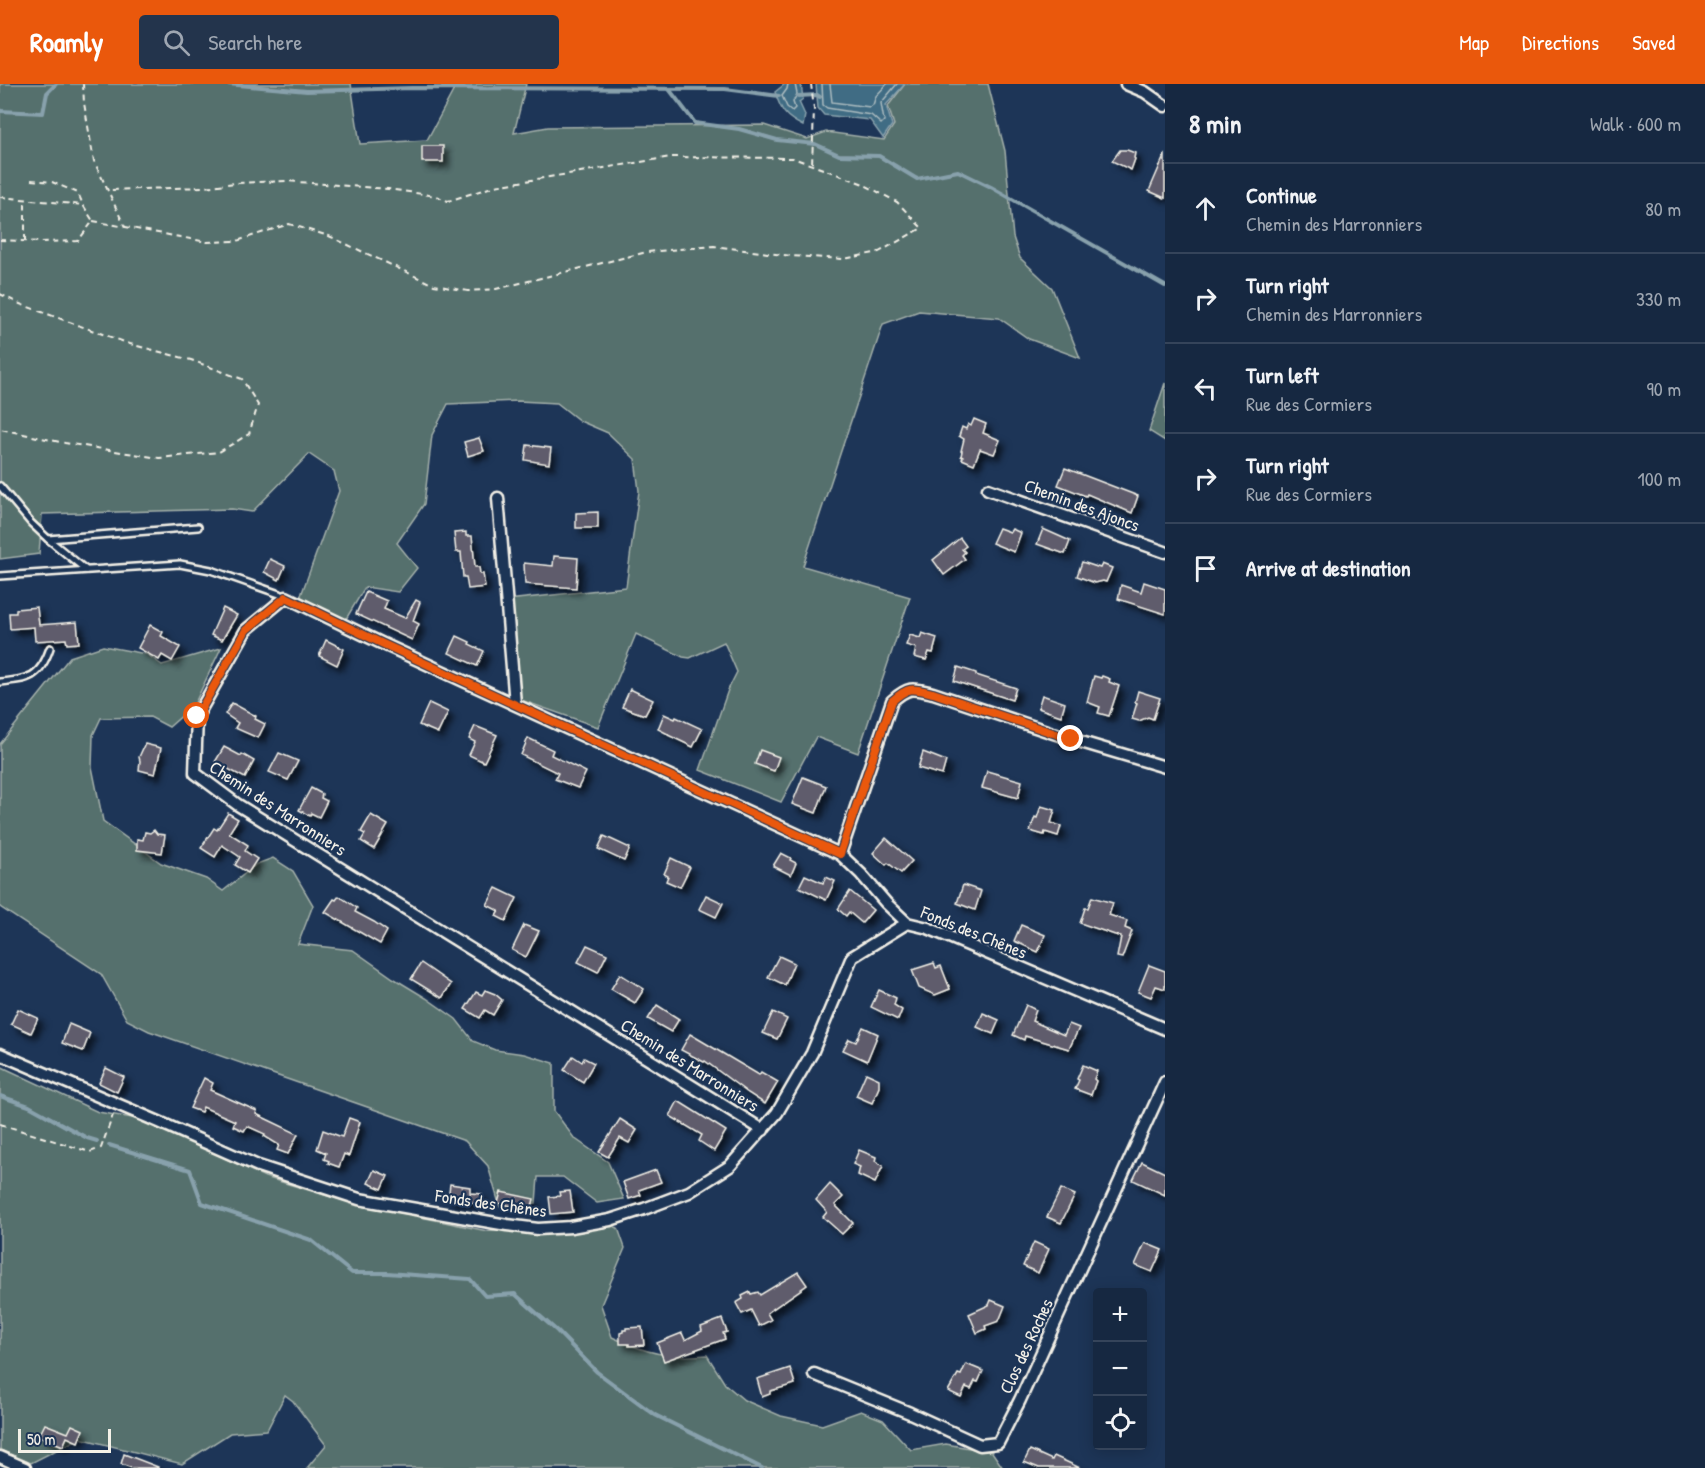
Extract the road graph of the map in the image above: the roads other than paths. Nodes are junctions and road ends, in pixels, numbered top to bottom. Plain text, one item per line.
1 (1126, 84) edge
2 (1165, 106) edge
3 (0, 486) edge
4 (988, 489) dead end
5 (498, 498) dead end
6 (198, 527) dead end
7 (48, 539) junction
8 (1165, 552) edge
9 (86, 570) junction
10 (0, 576) edge
11 (286, 597) junction
12 (50, 648) dead end
13 (0, 682) edge
14 (515, 704) junction
15 (1165, 767) edge
16 (840, 854) junction
17 (907, 923) junction
18 (1165, 1029) edge
19 (0, 1054) edge
20 (1165, 1082) edge
21 (763, 1130) junction
22 (814, 1374) dead end
23 (0, 1457) edge
24 (25, 1468) edge

1 - 2 street
3 - 7 lane
4 - 8 street, Chemin des Ajoncs
5 - 14 street
6 - 7 lane
7 - 9 lane
9 - 10 lane
9 - 11 lane
11 - 14 street
11 - 21 street, Chemin des Marronniers
12 - 13 lane
14 - 16 street
15 - 16 street
16 - 17 street
17 - 18 street, Fonds des Chênes
17 - 21 street, Fonds des Chênes
19 - 21 street, Fonds des Chênes
20 - 22 street, Clos des Roches
23 - 24 street

